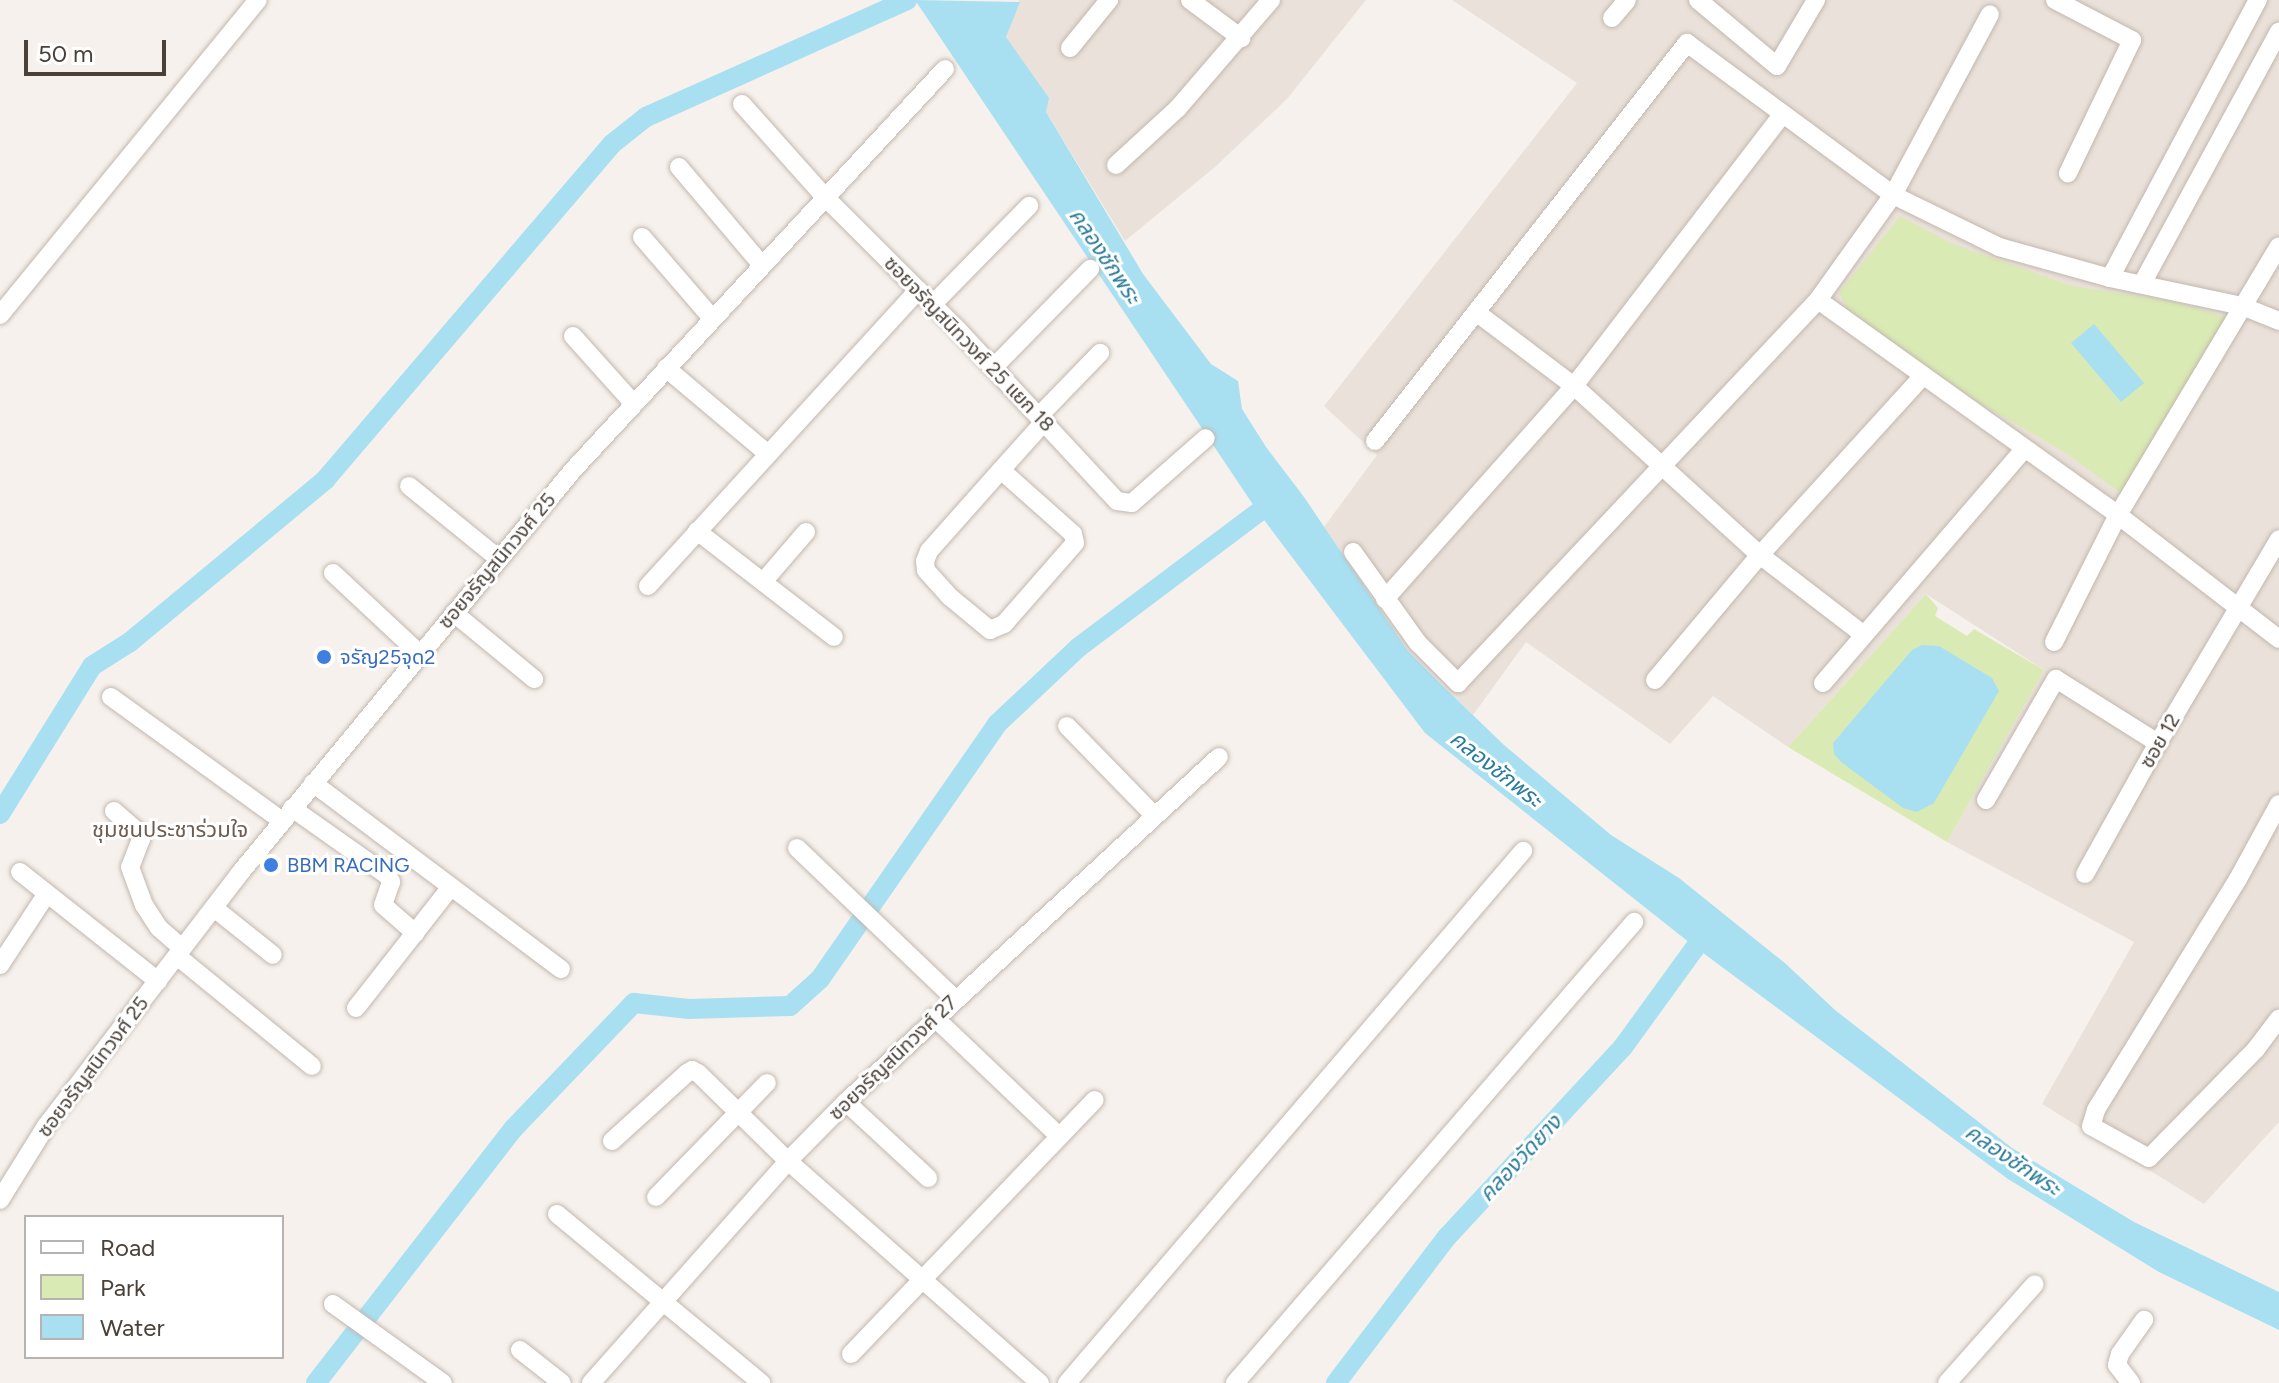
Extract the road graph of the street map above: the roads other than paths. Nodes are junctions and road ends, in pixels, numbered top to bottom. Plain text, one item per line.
1 (258, 0) edge
2 (1109, 0) edge
3 (1190, 0) edge
4 (1271, 0) edge
5 (1627, 0) edge
6 (1698, 0) edge
7 (1816, 0) edge
8 (2055, 0) edge
9 (2258, 0) edge
10 (1990, 14) dead end
11 (1612, 18) dead end
12 (2279, 32) edge
13 (1241, 38) junction
14 (1070, 48) dead end
15 (945, 69) dead end
16 (742, 104) dead end
17 (1782, 115) junction
18 (1116, 165) dead end
19 (679, 167) dead end
20 (2068, 173) dead end
21 (1893, 195) junction
22 (824, 196) junction
23 (1029, 206) dead end
24 (642, 237) dead end
25 (2279, 246) edge
26 (761, 264) junction
27 (1090, 269) dead end
28 (2110, 278) junction
29 (2143, 282) junction
30 (918, 290) junction
31 (1818, 300) junction
32 (932, 305) junction
33 (2242, 306) junction
34 (1476, 312) junction
35 (0, 315) edge
36 (712, 318) junction
37 (2279, 321) edge
38 (573, 336) dead end
39 (1100, 353) dead end
40 (666, 368) junction
41 (993, 368) junction
42 (1922, 377) junction
43 (1574, 386) junction
44 (634, 404) junction
45 (1041, 419) junction
46 (1206, 438) dead end
47 (1375, 441) dead end
48 (2024, 449) junction
49 (767, 453) junction
50 (1664, 467) junction
51 (1001, 470) junction
52 (409, 486) dead end
53 (2118, 515) junction
54 (697, 531) junction
55 (806, 532) dead end
56 (2279, 539) edge
57 (1353, 552) dead end
58 (1760, 555) junction
59 (499, 559) junction
60 (333, 573) dead end
61 (763, 582) junction
62 (648, 586) dead end
63 (1385, 599) junction
64 (2238, 610) junction
65 (454, 613) junction
66 (1864, 635) junction
67 (834, 637) dead end
68 (2279, 639) edge
69 (2054, 642) dead end
70 (420, 654) junction
71 (534, 679) dead end
72 (1655, 680) dead end
73 (1823, 683) dead end
74 (111, 697) dead end
75 (1067, 726) dead end
76 (2158, 743) junction
77 (1219, 757) dead end
78 (313, 783) junction
79 (1986, 800) dead end
80 (2279, 804) edge
81 (114, 811) dead end
82 (287, 814) junction
83 (1154, 815) junction
84 (797, 848) dead end
85 (1523, 851) dead end
86 (20, 872) dead end
87 (2085, 874) dead end
88 (447, 892) dead end
89 (46, 895) junction
90 (214, 908) junction
91 (1634, 922) dead end
92 (415, 933) junction
93 (179, 952) junction
94 (273, 955) dead end
95 (0, 965) edge
96 (561, 969) dead end
97 (158, 981) junction
98 (955, 999) junction
99 (356, 1008) dead end
100 (934, 1017) junction
101 (2279, 1019) edge
102 (312, 1066) dead end
103 (767, 1083) dead end
104 (1095, 1100) dead end
105 (846, 1102) junction
106 (739, 1113) junction
107 (1059, 1136) junction
108 (612, 1141) dead end
109 (788, 1161) junction
110 (6, 1176) edge
111 (928, 1178) dead end
112 (656, 1197) dead end
113 (0, 1200) edge
114 (557, 1214) dead end
115 (925, 1280) junction
116 (2035, 1284) dead end
117 (662, 1302) junction
118 (333, 1304) dead end
119 (2144, 1320) dead end
120 (520, 1350) dead end
121 (851, 1354) dead end
122 (443, 1383) edge
123 (562, 1383) edge
124 (591, 1383) edge
125 (761, 1383) edge
126 (1040, 1383) edge
127 (1067, 1383) edge
128 (1235, 1383) edge
129 (1947, 1383) edge
130 (2131, 1383) edge

1 - 35 street
2 - 14 street
3 - 13 street
4 - 13 street
5 - 11 street
6 - 7 street
8 - 20 street
9 - 28 street
10 - 21 street
12 - 29 street
13 - 18 street
15 - 22 street, ซอยจรัญสนิทวงศ์ 25
16 - 22 street, ซอยจรัญสนิทวงศ์ 25 แยก 18
17 - 21 street
17 - 34 street
17 - 43 street
19 - 26 street
21 - 28 street
21 - 31 street
22 - 26 street, ซอยจรัญสนิทวงศ์ 25
22 - 30 street, ซอยจรัญสนิทวงศ์ 25 แยก 18
23 - 32 street
24 - 36 street
25 - 33 street
26 - 36 street, ซอยจรัญสนิทวงศ์ 25
27 - 41 street
28 - 29 street
29 - 33 street
30 - 32 street, ซอยจรัญสนิทวงศ์ 25 แยก 18
30 - 49 street
31 - 42 street
31 - 50 street
32 - 41 street, ซอยจรัญสนิทวงศ์ 25 แยก 18
33 - 37 street
33 - 53 street
34 - 43 street
34 - 47 street
36 - 40 street, ซอยจรัญสนิทวงศ์ 25
38 - 44 street
39 - 45 street
40 - 44 street, ซอยจรัญสนิทวงศ์ 25
40 - 49 street
41 - 45 street, ซอยจรัญสนิทวงศ์ 25 แยก 18
42 - 48 street
42 - 58 street
43 - 50 street
43 - 63 street
44 - 59 street, ซอยจรัญสนิทวงศ์ 25
45 - 46 street, ซอยจรัญสนิทวงศ์ 25 แยก 18
45 - 51 street
48 - 53 street
48 - 66 street
49 - 54 street
50 - 58 street
50 - 63 street
51 - 51 street
52 - 59 street
53 - 64 street
53 - 69 street
54 - 61 street
54 - 62 street
55 - 61 street
56 - 64 street, ซอย 12
57 - 63 street
58 - 66 street
58 - 72 street
59 - 65 street, ซอยจรัญสนิทวงศ์ 25
60 - 70 street
61 - 67 street
64 - 68 street
64 - 76 street, ซอย 12
65 - 70 street, ซอยจรัญสนิทวงศ์ 25
65 - 71 street
66 - 73 street
70 - 78 street, ซอยจรัญสนิทวงศ์ 25
74 - 82 street
75 - 83 street
76 - 79 street
76 - 87 street, ซอย 12
77 - 83 street, ซอยจรัญสนิทวงศ์ 27
78 - 82 street, ซอยจรัญสนิทวงศ์ 25
78 - 96 street
80 - 101 street
81 - 93 street
82 - 90 street, ซอยจรัญสนิทวงศ์ 25
82 - 92 street
83 - 98 street, ซอยจรัญสนิทวงศ์ 27
84 - 98 street
85 - 127 street
86 - 89 street
88 - 92 street
89 - 95 street
89 - 97 street
90 - 93 street, ซอยจรัญสนิทวงศ์ 25
90 - 94 street
91 - 128 street
92 - 99 street
93 - 97 street, ซอยจรัญสนิทวงศ์ 25
93 - 102 street
97 - 110 street, ซอยจรัญสนิทวงศ์ 25
98 - 100 street, ซอยจรัญสนิทวงศ์ 27
100 - 105 street, ซอยจรัญสนิทวงศ์ 27
100 - 107 street
103 - 106 street
104 - 107 street
105 - 109 street, ซอยจรัญสนิทวงศ์ 27
105 - 111 street
106 - 108 street
106 - 109 street
106 - 112 street
107 - 115 street
109 - 115 street
109 - 117 street, ซอยจรัญสนิทวงศ์ 27
110 - 113 street, ซอยจรัญสนิทวงศ์ 25
114 - 117 street
115 - 121 street
115 - 126 street
116 - 129 street
117 - 124 street, ซอยจรัญสนิทวงศ์ 27
117 - 125 street
118 - 122 street
119 - 130 street
120 - 123 street

